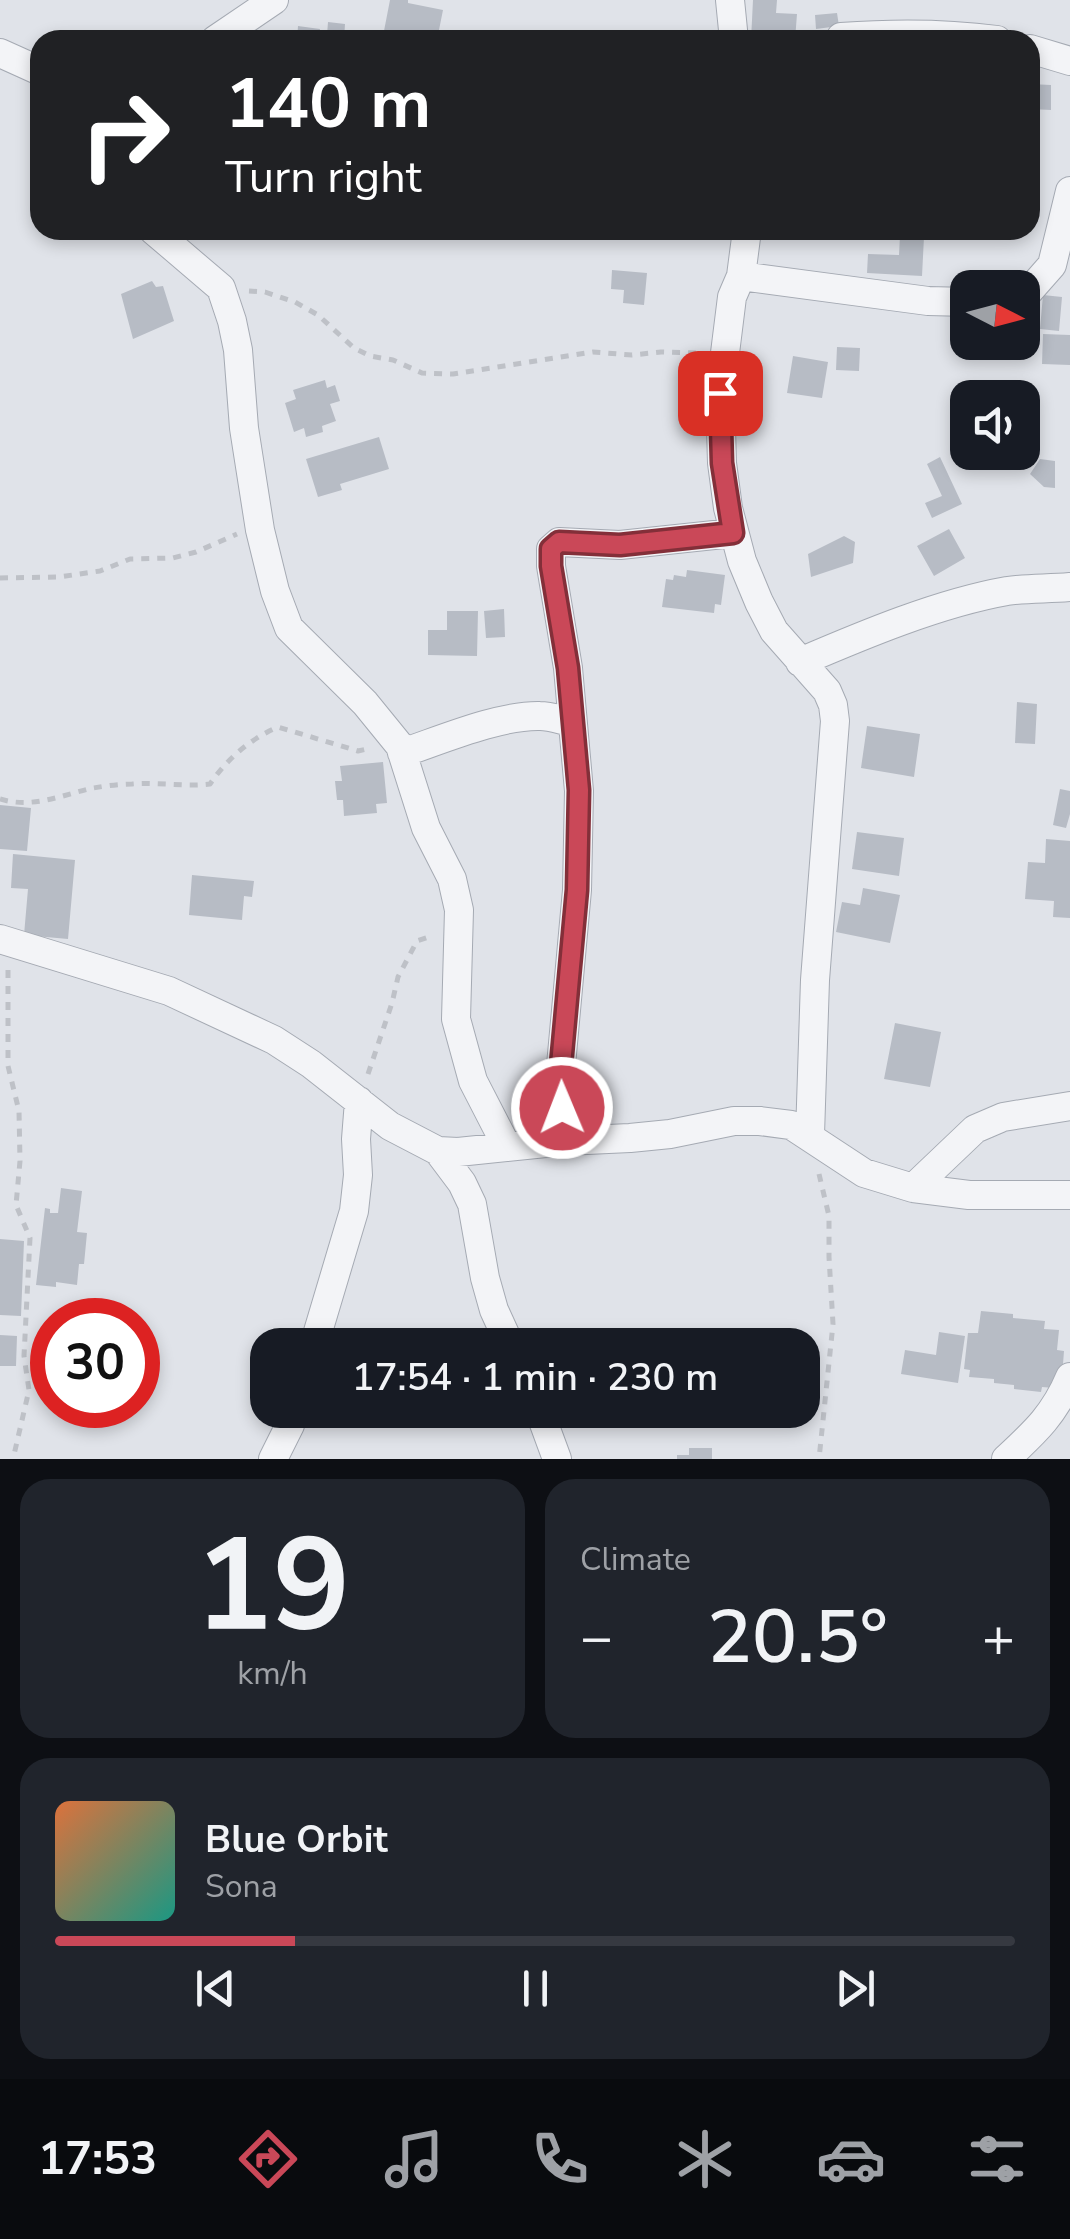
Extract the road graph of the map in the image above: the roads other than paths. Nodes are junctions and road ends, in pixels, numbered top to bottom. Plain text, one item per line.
1 (274, 0) edge
2 (730, 0) edge
3 (230, 30) edge
4 (733, 30) edge
5 (1040, 52) edge
6 (0, 53) edge
7 (1070, 61) edge
8 (30, 66) edge
9 (1070, 190) edge
10 (165, 240) edge
11 (746, 240) edge
12 (741, 276) junction
13 (1040, 279) edge
14 (950, 301) edge
15 (733, 533) junction
16 (1070, 587) edge
17 (800, 662) junction
18 (572, 722) junction
19 (401, 749) junction
20 (5, 941) edge
21 (359, 1101) junction
22 (1070, 1106) edge
23 (810, 1136) junction
24 (565, 1141) junction
25 (507, 1147) junction
26 (438, 1151) junction
27 (913, 1188) junction
28 (1070, 1195) edge
29 (319, 1328) edge
30 (502, 1328) edge
31 (1070, 1377) edge
32 (288, 1428) edge
33 (546, 1428) edge
34 (272, 1459) edge
35 (557, 1459) edge
36 (1006, 1459) edge

1 - 3 street
2 - 4 street
5 - 7 street
6 - 8 street
9 - 13 street
10 - 19 street
11 - 12 street
12 - 14 street
12 - 15 street
15 - 17 street
15 - 18 street
16 - 17 street
17 - 23 street
18 - 19 street
18 - 24 street
19 - 25 street
20 - 21 street
21 - 26 street
21 - 29 street
22 - 27 street
23 - 24 street
23 - 27 street
24 - 25 street
25 - 26 street
26 - 30 street
27 - 28 street
31 - 36 street
32 - 34 street
33 - 35 street

